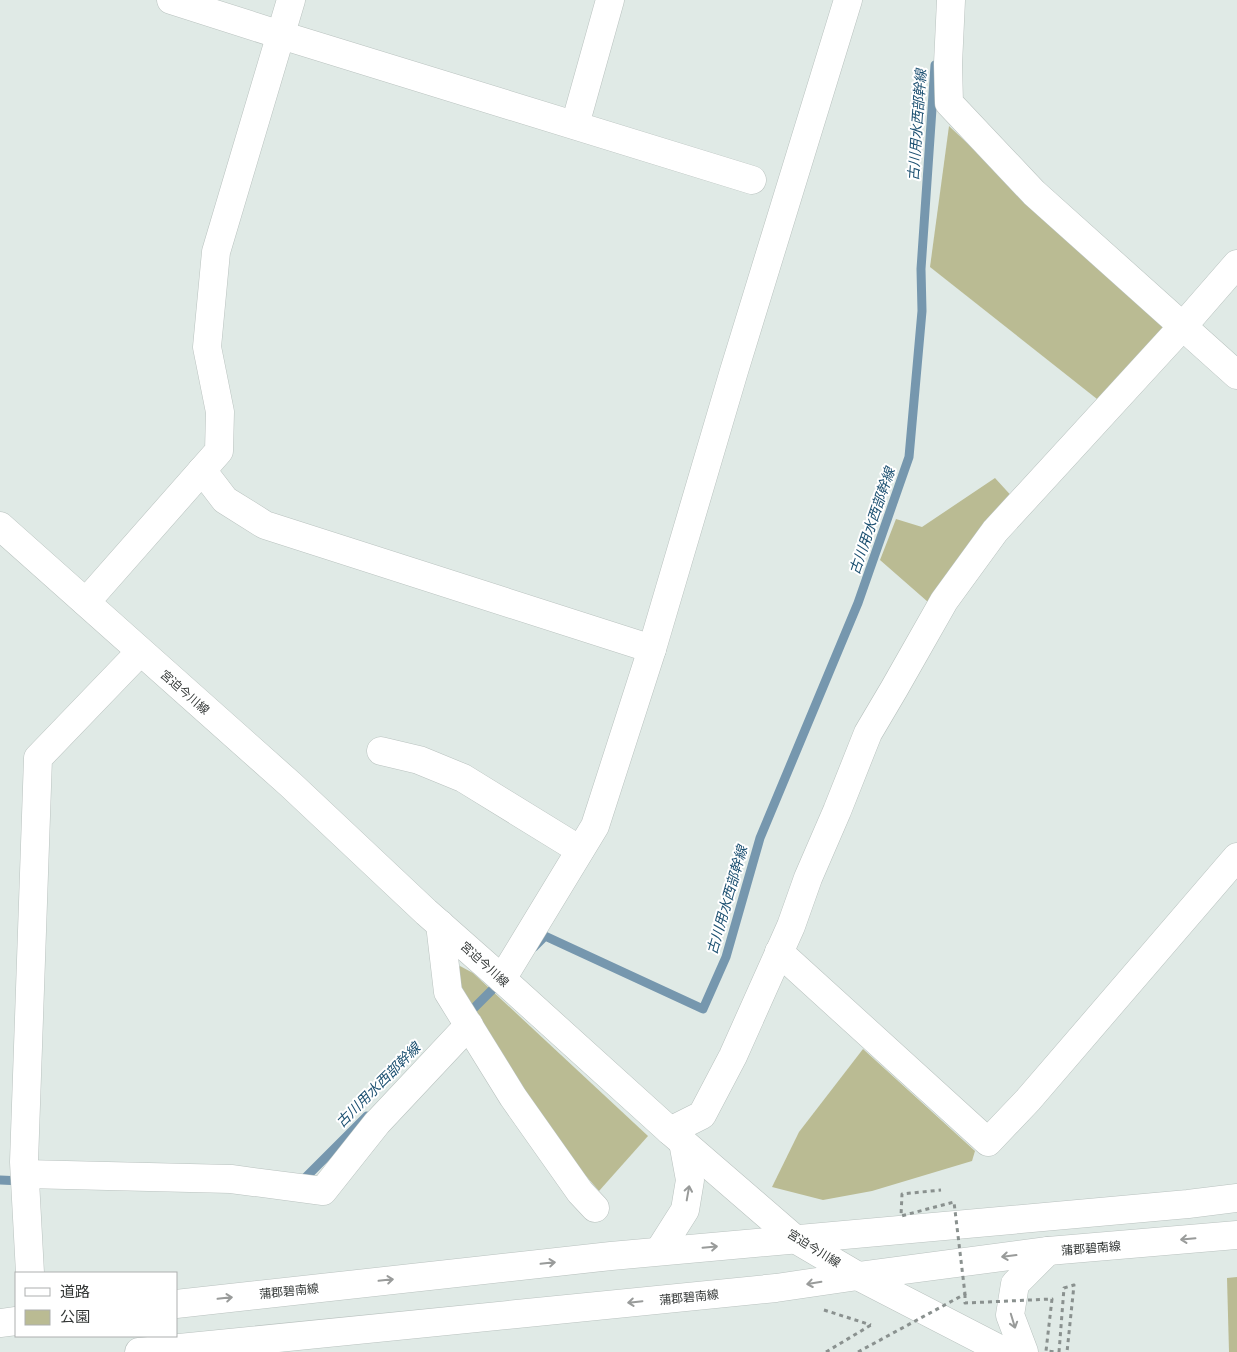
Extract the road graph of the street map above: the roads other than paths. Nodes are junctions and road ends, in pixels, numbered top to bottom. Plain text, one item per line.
1 (171, 0) edge
2 (291, 0) edge
3 (610, 0) edge
4 (848, 0) edge
5 (951, 0) edge
6 (281, 35) junction
7 (575, 125) junction
8 (752, 180) dead end
9 (1237, 264) edge
10 (1183, 326) junction
11 (1237, 375) edge
12 (202, 470) junction
13 (0, 526) edge
14 (86, 602) junction
15 (652, 649) junction
16 (140, 652) junction
17 (382, 751) dead end
18 (580, 850) junction
19 (1237, 857) edge
20 (440, 924) junction
21 (779, 952) junction
22 (502, 979) junction
23 (469, 1025) junction
24 (676, 1137) junction
25 (25, 1174) junction
26 (1237, 1198) edge
27 (595, 1208) dead end
28 (1237, 1235) edge
29 (795, 1240) junction
30 (659, 1251) junction
31 (1048, 1252) junction
32 (30, 1272) edge
33 (858, 1276) junction
34 (178, 1304) edge
35 (15, 1321) edge
36 (0, 1323) edge
37 (139, 1352) edge
38 (1005, 1352) edge
39 (1024, 1352) edge

1 - 6 street
2 - 6 street
3 - 7 street
4 - 15 street
5 - 10 street
6 - 7 street
6 - 12 street
7 - 8 street
9 - 10 street
10 - 11 street
10 - 21 street
12 - 14 street
12 - 15 street
13 - 14 street, 宮迫今川線
14 - 16 street, 宮迫今川線
15 - 18 street
16 - 20 street, 宮迫今川線
16 - 25 street
17 - 18 street
18 - 22 street
19 - 21 street
20 - 22 street, 宮迫今川線
20 - 23 street
21 - 24 street
22 - 24 street, 宮迫今川線
23 - 25 street
23 - 27 street
24 - 29 street, 宮迫今川線
30 -> 24 street
25 - 32 street
26 - 29 street, 蒲郡碧南線
28 -> 31 street, 蒲郡碧南線
30 -> 29 street, 蒲郡碧南線
29 - 33 street, 宮迫今川線
34 -> 30 street, 蒲郡碧南線
31 -> 33 street, 蒲郡碧南線
31 -> 39 street
33 -> 37 street, 蒲郡碧南線
33 - 38 street, 宮迫今川線
35 - 36 street

